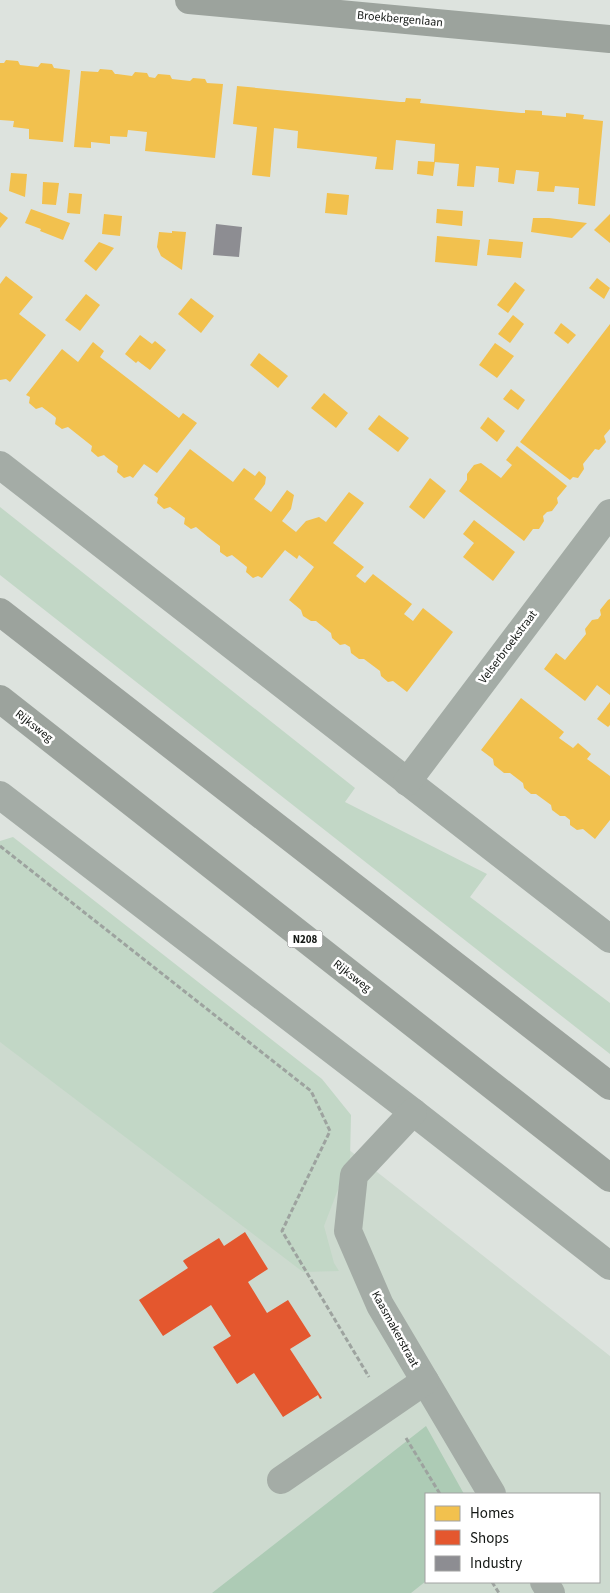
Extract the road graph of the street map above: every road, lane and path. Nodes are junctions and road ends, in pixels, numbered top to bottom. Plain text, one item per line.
1 (189, 0) edge
2 (610, 39) edge
3 (0, 465) edge
4 (610, 513) edge
5 (0, 612) edge
6 (0, 699) edge
7 (407, 782) junction
8 (0, 795) edge
9 (0, 846) edge
10 (610, 939) edge
11 (610, 1086) edge
12 (413, 1112) junction
13 (610, 1178) edge
14 (610, 1266) edge
15 (425, 1381) junction
16 (388, 1407) junction
17 (281, 1480) dead end
18 (439, 1493) edge
19 (491, 1493) edge

1 - 2 main road, Broekbergenlaan
3 - 7 street
4 - 7 street, Velserbroekstraat
5 - 11 main road
6 - 13 main road, Rijksweg / N208
7 - 10 street
8 - 12 street
9 - 16 path
12 - 14 street
12 - 15 street, Kaasmakerstraat
15 - 16 street
15 - 19 street, Kaasmakerstraat
16 - 17 street
16 - 18 path

